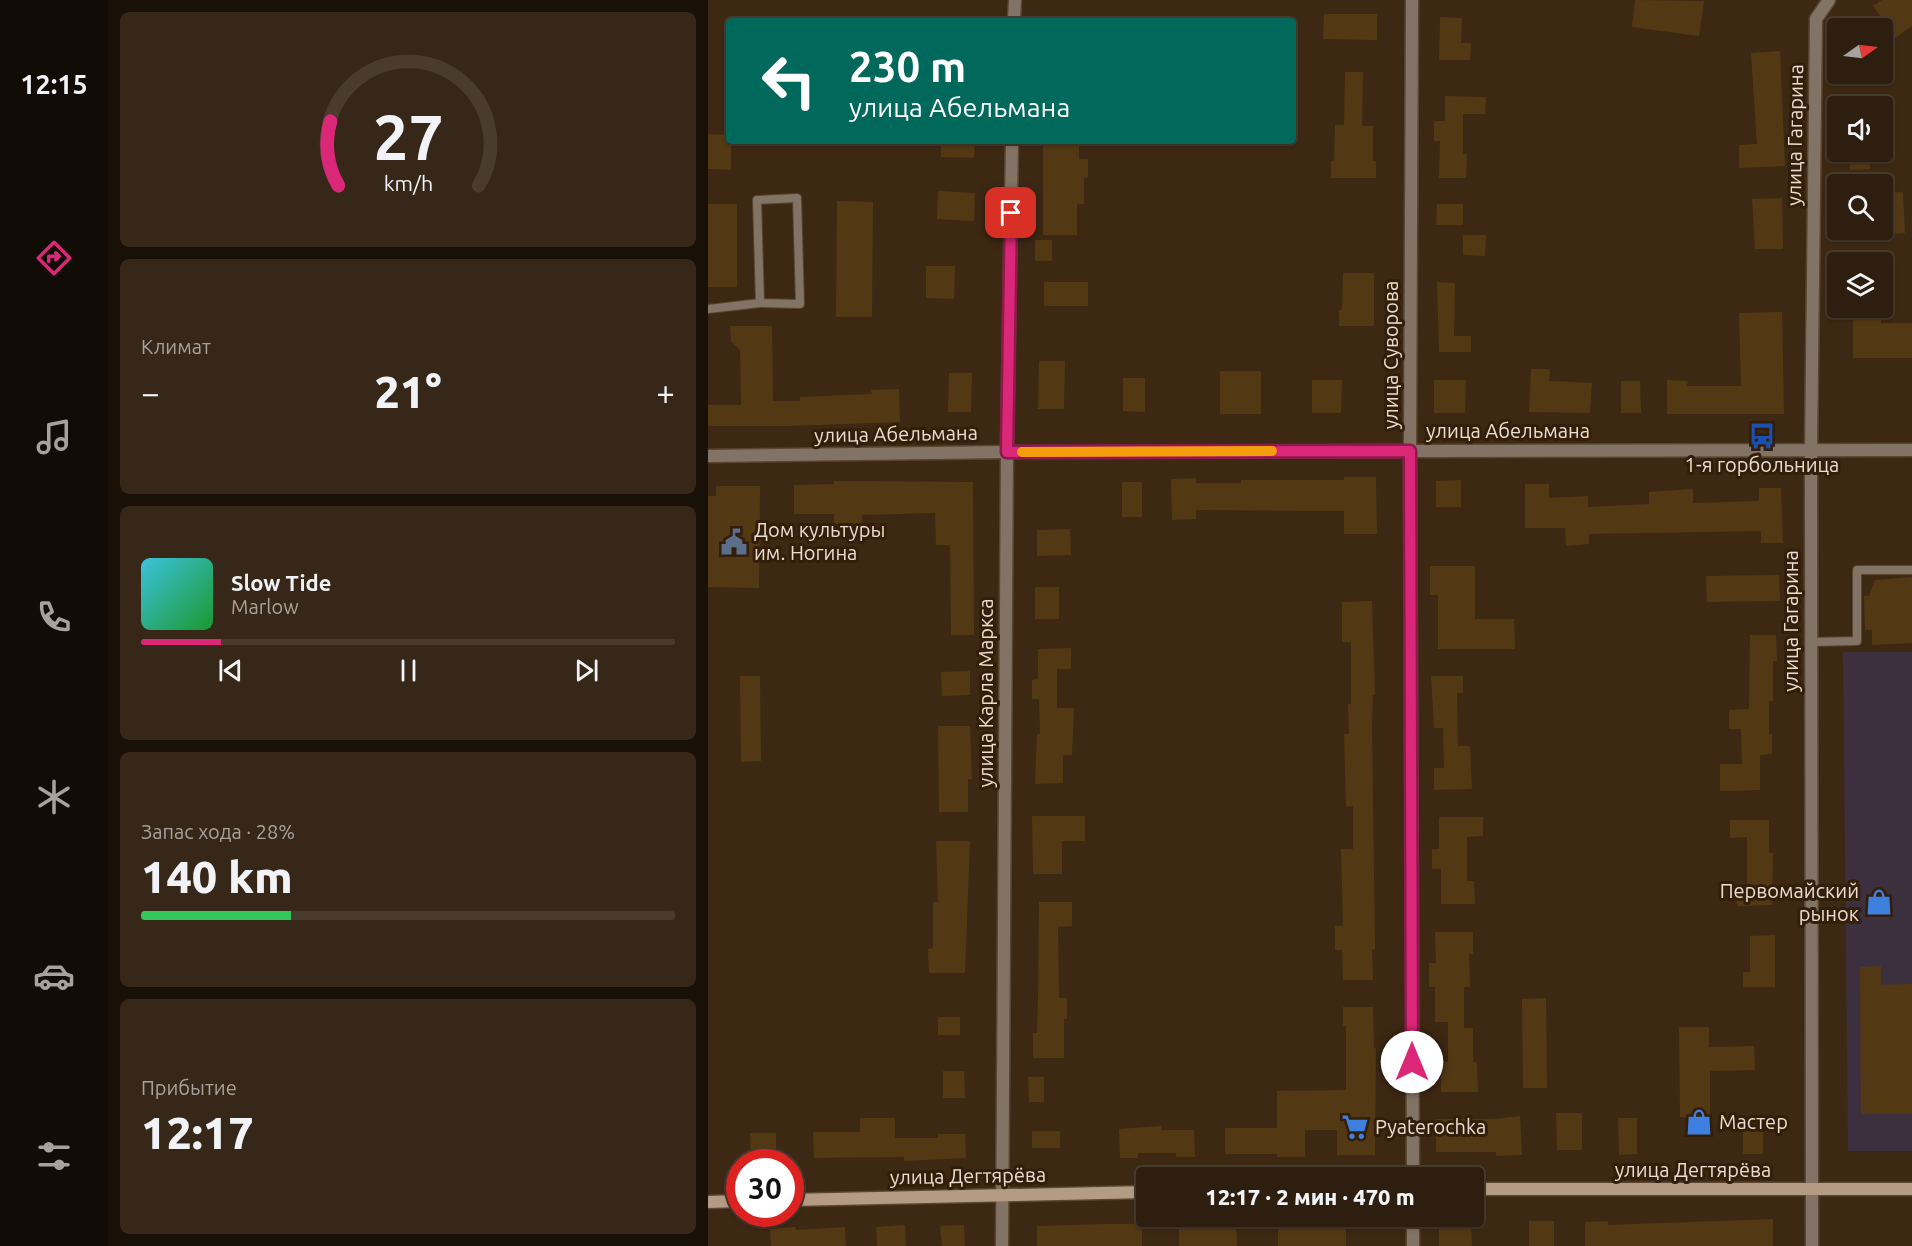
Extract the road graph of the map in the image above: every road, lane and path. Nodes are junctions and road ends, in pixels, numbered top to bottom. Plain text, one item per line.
1 (1015, 0) edge
2 (1412, 0) edge
3 (1829, 0) edge
4 (1014, 18) edge
5 (1012, 144) edge
6 (760, 303) junction
7 (708, 309) edge
8 (1811, 450) junction
9 (1912, 450) edge
10 (1410, 451) junction
11 (1007, 452) junction
12 (708, 456) edge
13 (1912, 570) edge
14 (1811, 642) junction
15 (1413, 1167) edge
16 (1484, 1189) edge
17 (1912, 1189) edge
18 (1811, 1190) junction
19 (1136, 1192) edge
20 (1002, 1195) junction
21 (804, 1200) edge
22 (708, 1202) edge
23 (726, 1202) edge
24 (1413, 1227) edge
25 (1002, 1246) edge
26 (1413, 1246) edge
27 (1812, 1246) edge

1 - 4 street
2 - 10 street, улица Суворова
3 - 8 street, улица Гагарина
5 - 11 street, улица Карла Маркса
6 - 6 lane
6 - 7 lane
8 - 9 street, улица Абельмана
8 - 10 street, улица Абельмана
8 - 14 street, улица Гагарина
10 - 11 street, улица Абельмана
10 - 15 street, улица Суворова
11 - 12 street, улица Абельмана
11 - 20 street, улица Карла Маркса
13 - 14 lane
14 - 18 street, улица Гагарина
16 - 18 main road, улица Дегтярёва
17 - 18 main road, улица Дегтярёва
18 - 27 street, улица Гагарина
19 - 20 main road, улица Дегтярёва
20 - 21 main road, улица Дегтярёва
20 - 25 street, улица Карла Маркса
22 - 23 main road
24 - 26 street

